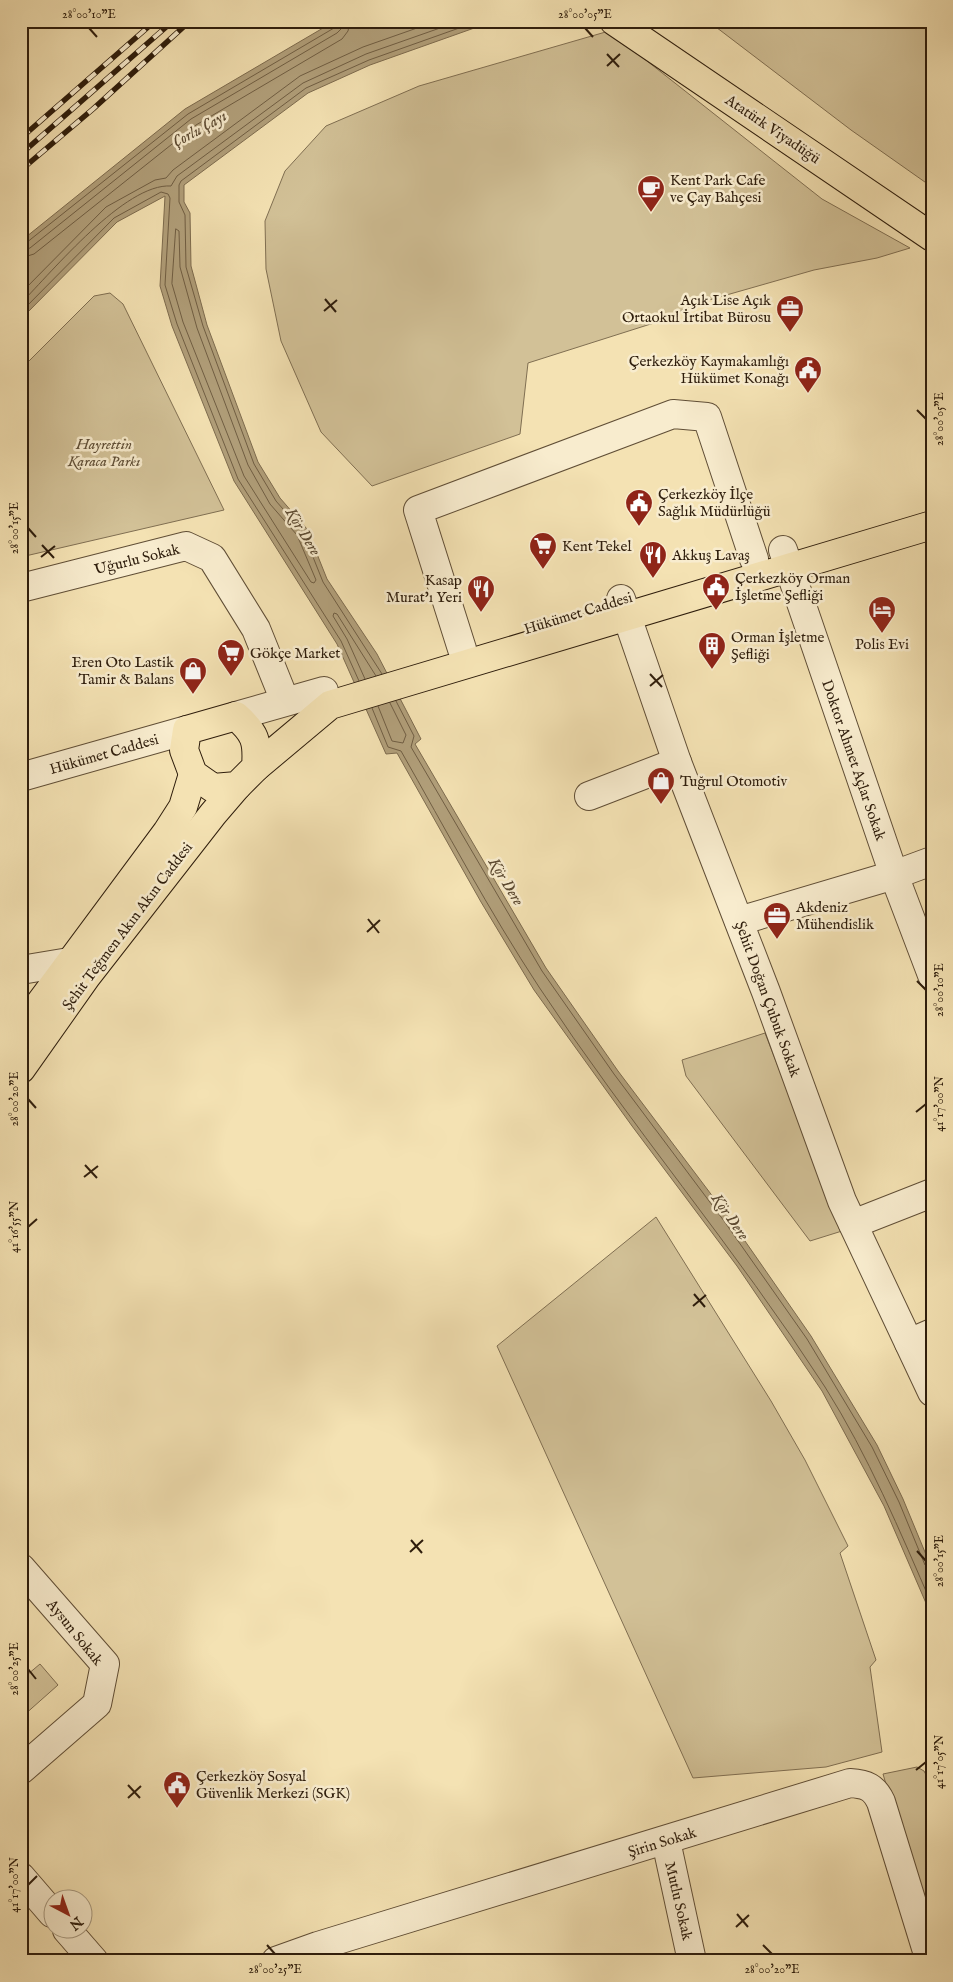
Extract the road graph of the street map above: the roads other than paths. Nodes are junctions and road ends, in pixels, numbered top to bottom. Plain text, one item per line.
1 (614, 21) edge
2 (645, 21) edge
3 (932, 226) edge
4 (932, 237) edge
5 (931, 514) edge
6 (754, 559) junction
7 (784, 562) junction
8 (732, 585) junction
9 (21, 588) edge
10 (623, 608) junction
11 (462, 649) junction
12 (429, 667) junction
13 (327, 698) junction
14 (285, 701) junction
15 (236, 716) junction
16 (187, 730) junction
17 (142, 743) junction
18 (678, 762) junction
19 (256, 766) junction
20 (191, 769) junction
21 (21, 777) edge
22 (237, 786) junction
23 (589, 796) dead end
24 (932, 861) edge
25 (894, 875) junction
26 (739, 921) junction
27 (69, 962) junction
28 (21, 970) edge
29 (932, 975) edge
30 (21, 1029) edge
31 (21, 1069) edge
32 (932, 1193) edge
33 (853, 1224) junction
34 (920, 1338) edge
35 (932, 1392) edge
36 (21, 1568) edge
37 (21, 1770) edge
38 (666, 1842) junction
39 (21, 1877) edge
40 (42, 1901) edge
41 (76, 1940) edge
42 (320, 1953) edge
43 (94, 1961) edge
44 (276, 1961) edge
45 (692, 1961) edge
46 (930, 1961) edge

1 - 4 main road, Atatürk Viyadüğü
2 - 3 main road, Atatürk Viyadüğü
5 - 7 main road, Hükümet Caddesi
6 - 7 main road, Hükümet Caddesi
6 - 8 main road
6 - 10 main road, Hükümet Caddesi
6 - 11 street
7 - 8 main road, Hükümet Caddesi
7 - 25 street, Doktor Ahmet Açlar Sokak
8 - 10 main road, Hükümet Caddesi
9 - 14 street, Uğurlu Sokak
10 - 11 main road, Hükümet Caddesi
10 - 12 main road, Hükümet Caddesi
10 - 18 street, Şehit Doğan Çubuk Sokak
11 - 12 main road, Hükümet Caddesi
12 - 13 main road
13 - 14 street
13 - 19 main road
14 - 15 street
15 - 16 main road
15 - 19 main road
16 - 17 street, Hükümet Caddesi
16 - 20 main road
17 - 20 street
17 - 21 street, Hükümet Caddesi
18 - 23 street
18 - 26 street, Şehit Doğan Çubuk Sokak
19 - 22 main road
20 - 22 main road
20 - 27 main road, Şehit Teğmen Akın Akın Caddesi
22 - 31 main road, Şehit Teğmen Akın Akın Caddesi
24 - 25 street
25 - 26 street
25 - 29 street, Doktor Ahmet Açlar Sokak
26 - 33 street, Şehit Doğan Çubuk Sokak
27 - 28 street
27 - 30 main road, Şehit Teğmen Akın Akın Caddesi
32 - 33 street
33 - 34 street, Şehit Doğan Çubuk Sokak
34 - 35 street, Şehit Doğan Çubuk Sokak
36 - 37 street, Aysun Sokak
38 - 42 street, Şirin Sokak
38 - 45 street, Mutlu Sokak
38 - 46 street, Şirin Sokak
39 - 40 street
41 - 43 street
42 - 44 street, Şirin Sokak

